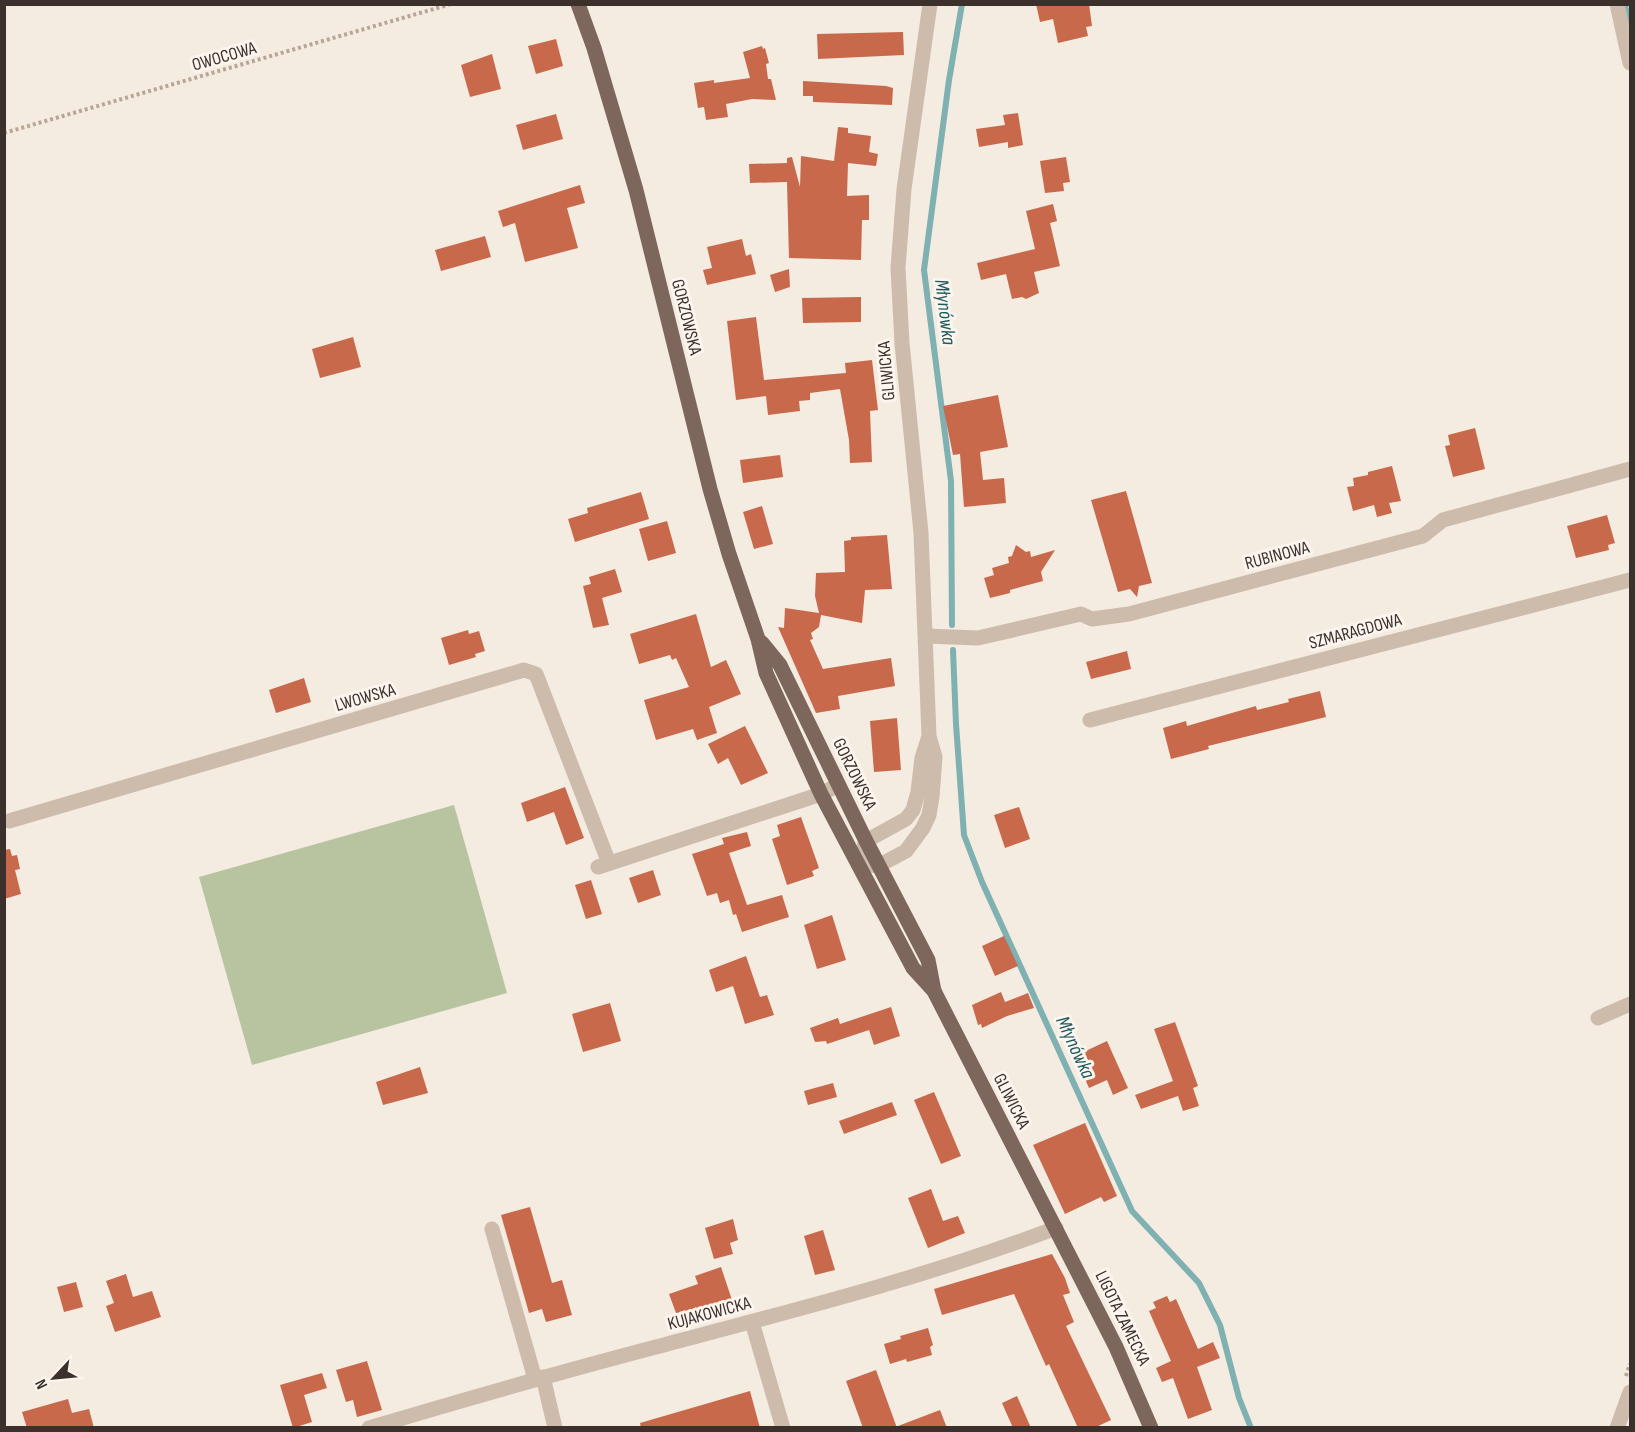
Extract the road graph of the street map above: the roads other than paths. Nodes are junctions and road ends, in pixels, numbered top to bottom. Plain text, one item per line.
1 (578, 4) edge
2 (930, 4) edge
3 (1617, 4) edge
4 (1630, 63) edge
5 (1630, 469) edge
6 (1630, 579) edge
7 (926, 636) junction
8 (758, 639) junction
9 (1090, 720) dead end
10 (929, 736) junction
11 (838, 785) junction
12 (820, 794) junction
13 (9, 821) dead end
14 (866, 842) junction
15 (858, 863) junction
16 (878, 866) junction
17 (934, 991) junction
18 (1630, 1004) edge
19 (1598, 1018) dead end
20 (1056, 1228) junction
21 (492, 1229) dead end
22 (752, 1322) junction
23 (539, 1378) junction
24 (1630, 1392) edge
25 (369, 1428) edge
26 (555, 1428) edge
27 (783, 1428) edge
28 (1151, 1428) edge
29 (1617, 1428) edge

1 - 8 main road, GORZOWSKA
2 - 7 street, GLIWICKA
3 - 4 street
5 - 7 street, RUBINOWA
6 - 9 street, SZMARAGDOWA
7 - 10 street, GLIWICKA
8 - 11 main road, GORZOWSKA
8 - 12 main road, GORZOWSKA
10 - 14 street, GLIWICKA
10 - 16 street, GLIWICKA
11 - 12 street
11 - 14 main road, GORZOWSKA
12 - 13 street, LWOWSKA
12 - 15 main road, GORZOWSKA
14 - 15 street
14 - 16 main road, GORZOWSKA
15 - 16 street
15 - 17 main road, GLIWICKA
16 - 17 main road, GLIWICKA
17 - 20 main road, GLIWICKA
18 - 19 street
20 - 22 street, KUJAKOWICKA
20 - 28 main road, LIGOTA ZAMECKA
21 - 23 street
22 - 23 street, KUJAKOWICKA
22 - 27 street
23 - 25 street, KUJAKOWICKA
23 - 26 street
24 - 29 street

